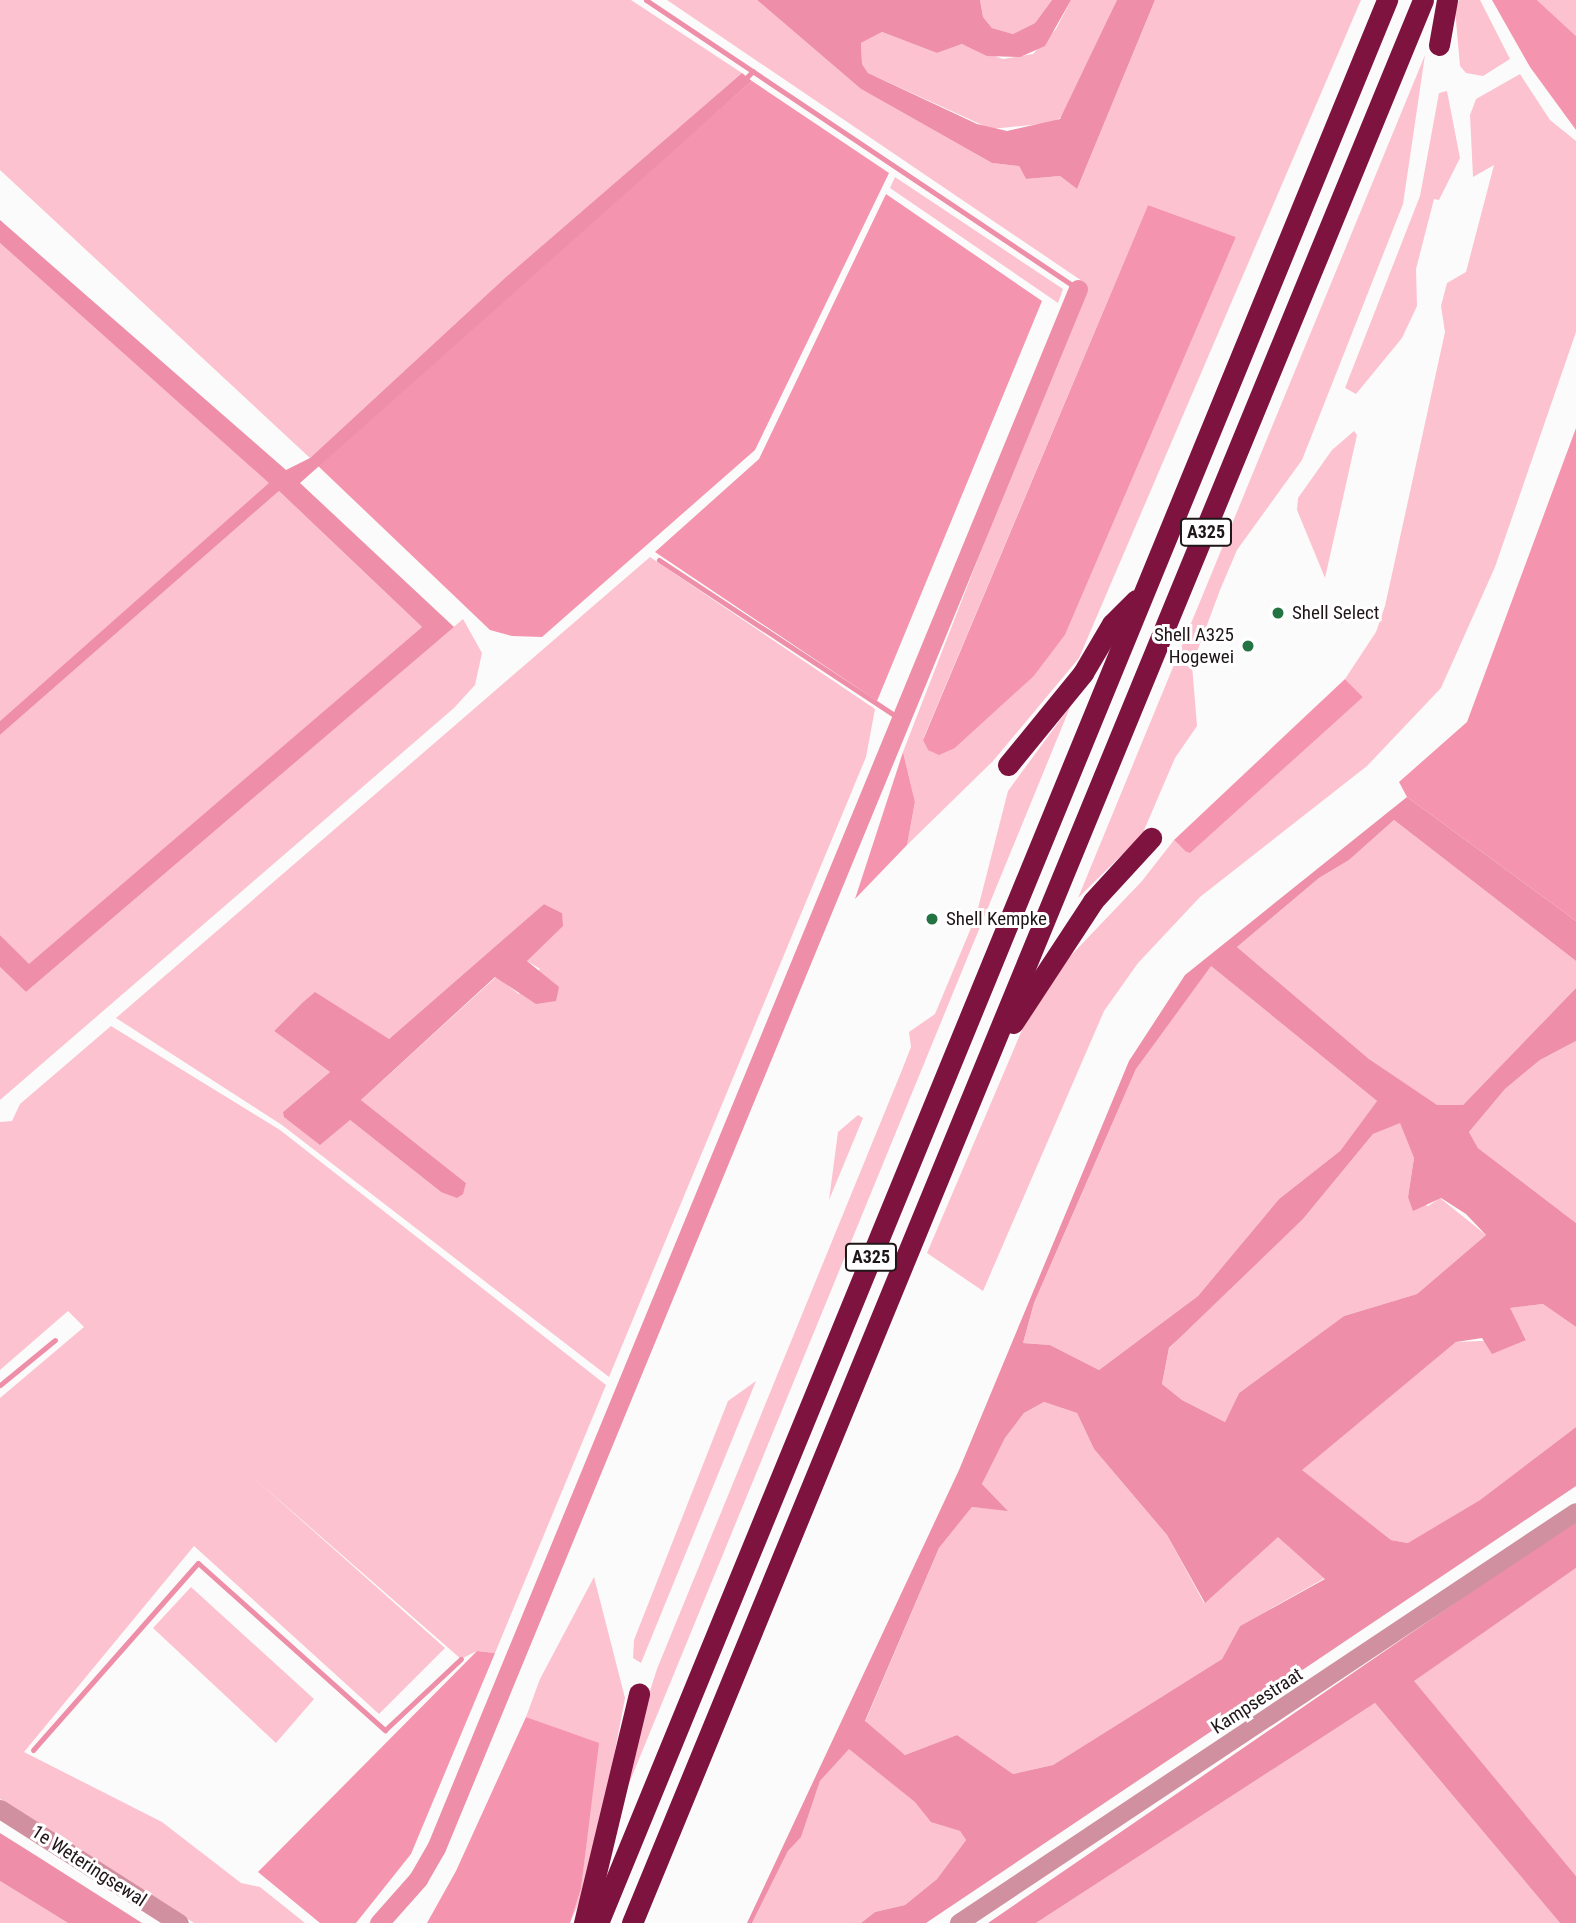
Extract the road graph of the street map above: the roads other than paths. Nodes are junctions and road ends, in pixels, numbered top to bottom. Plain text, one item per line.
1 (1387, 0) edge
2 (1423, 0) edge
3 (1447, 0) edge
4 (1440, 46) dead end
5 (1145, 591) junction
6 (1008, 765) dead end
7 (1151, 838) dead end
8 (987, 1063) junction
9 (1576, 1512) edge
10 (639, 1694) dead end
11 (0, 1809) edge
12 (179, 1923) edge
13 (584, 1923) edge
14 (598, 1923) edge
15 (632, 1923) edge
16 (959, 1923) edge

1 - 5 highway, A325
2 - 8 highway, A325
3 - 4 highway
5 - 6 highway
5 - 14 highway, A325
7 - 8 highway
8 - 15 highway, A325
9 - 16 street, Kampsestraat
10 - 13 highway
11 - 12 street, 1e Weteringsewal

